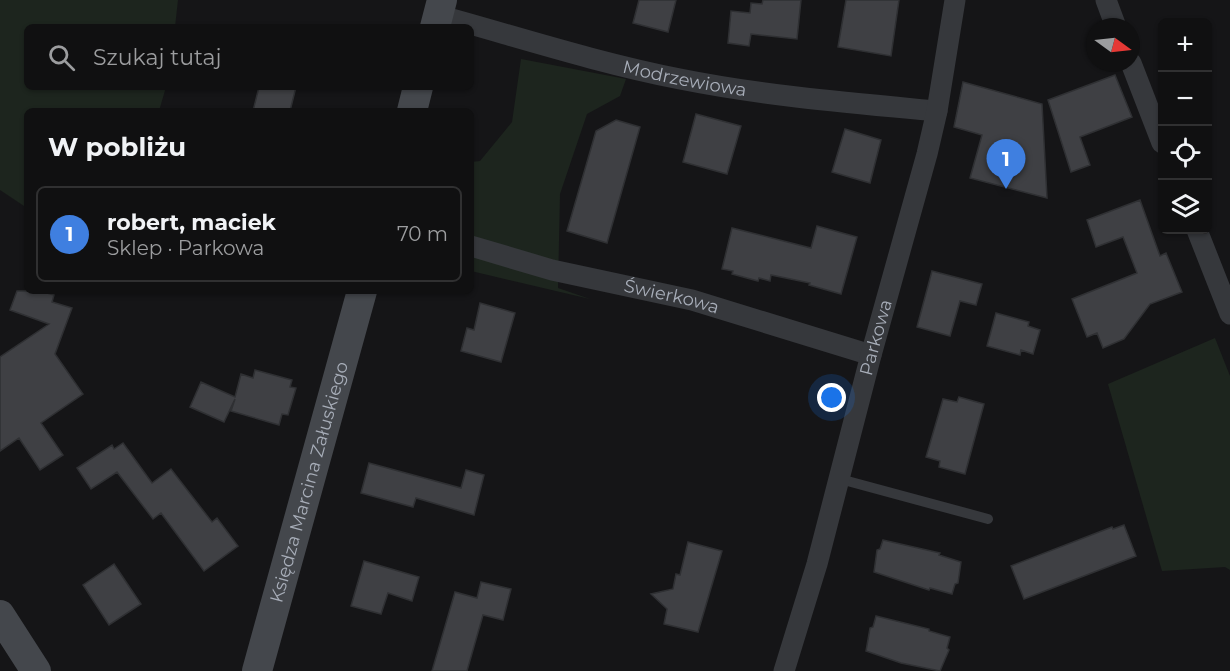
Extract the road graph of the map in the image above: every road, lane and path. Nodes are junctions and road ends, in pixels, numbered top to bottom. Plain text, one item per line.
1 (955, 0) edge
2 (1106, 0) edge
3 (438, 14) edge
4 (1113, 18) edge
5 (473, 24) edge
6 (474, 24) edge
7 (1134, 72) edge
8 (417, 90) edge
9 (413, 108) edge
10 (937, 111) junction
11 (1158, 133) edge
12 (1199, 234) edge
13 (474, 247) edge
14 (361, 294) edge
15 (1230, 314) edge
16 (871, 355) junction
17 (840, 479) junction
18 (988, 519) dead end
19 (0, 615) edge
20 (36, 671) edge
21 (257, 671) edge
22 (784, 671) edge

1 - 10 street, Parkowa
2 - 4 street
3 - 5 street, Modrzewiowa
6 - 10 street, Modrzewiowa
7 - 11 street
8 - 9 street
10 - 16 street, Parkowa
12 - 15 street
13 - 16 street, Świerkowa
14 - 21 street, Księdza Marcina Załuskiego
16 - 17 street, Parkowa
17 - 18 lane
17 - 22 street, Parkowa
19 - 20 street

